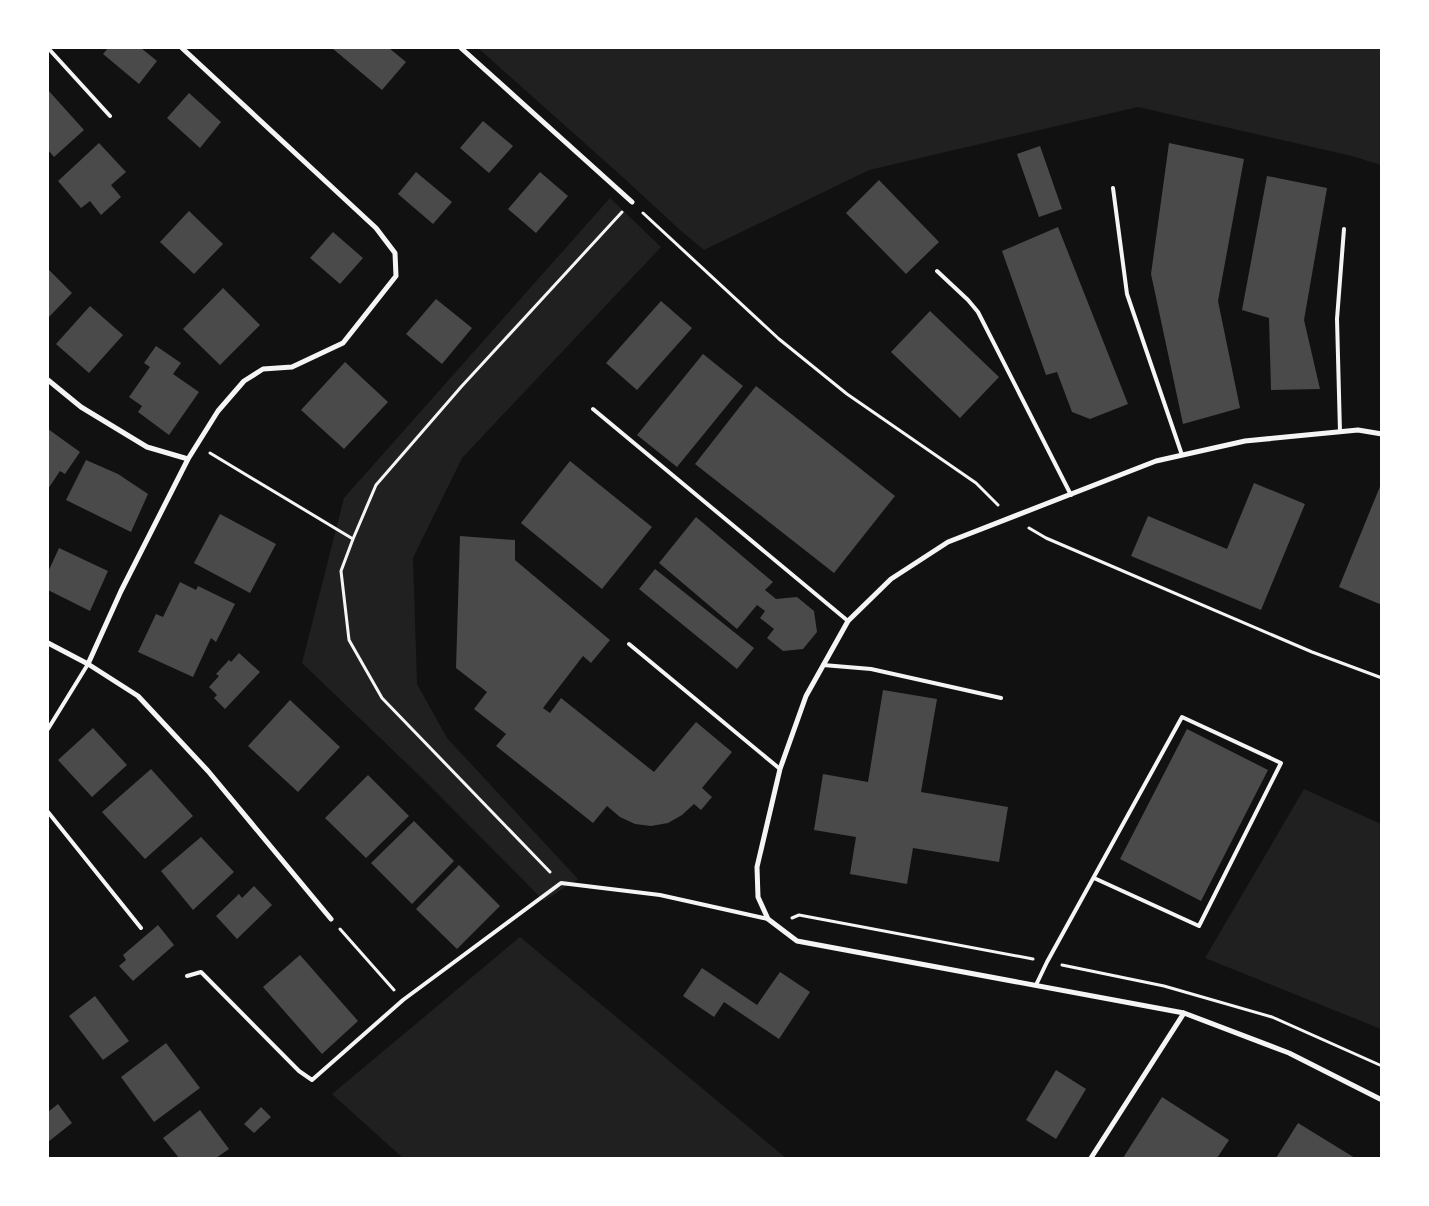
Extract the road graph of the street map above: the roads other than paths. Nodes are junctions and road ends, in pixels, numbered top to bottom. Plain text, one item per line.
1 (48, 48) edge
2 (182, 48) edge
3 (461, 48) edge
4 (110, 116) dead end
5 (1113, 188) dead end
6 (632, 202) road end
7 (1344, 229) dead end
8 (937, 271) dead end
9 (48, 380) edge
10 (593, 409) dead end
11 (1340, 432) junction
12 (1382, 434) edge
13 (1182, 456) junction
14 (188, 459) junction
15 (1071, 495) junction
16 (848, 621) junction
17 (48, 644) edge
18 (629, 644) dead end
19 (88, 664) junction
20 (823, 665) junction
21 (1001, 698) dead end
22 (48, 729) edge
23 (780, 769) junction
24 (48, 812) edge
25 (1094, 878) junction
26 (331, 919) road end
27 (768, 919) junction
28 (141, 928) dead end
29 (187, 976) dead end
30 (1036, 985) junction
31 (1184, 1013) junction
32 (1382, 1100) edge
33 (1091, 1158) edge

1 - 4 lane
2 - 14 street
3 - 6 street
5 - 13 lane
7 - 11 lane
8 - 15 lane
9 - 14 street
10 - 16 lane
11 - 12 street
11 - 13 street
13 - 15 street
14 - 19 street
15 - 16 street
16 - 20 street
17 - 19 street
18 - 23 lane
19 - 22 lane
19 - 26 street
20 - 21 lane
20 - 23 street
23 - 27 street
24 - 28 lane
25 - 25 lane
25 - 30 lane
27 - 29 lane
27 - 30 street
30 - 31 street
31 - 32 street
31 - 33 street

